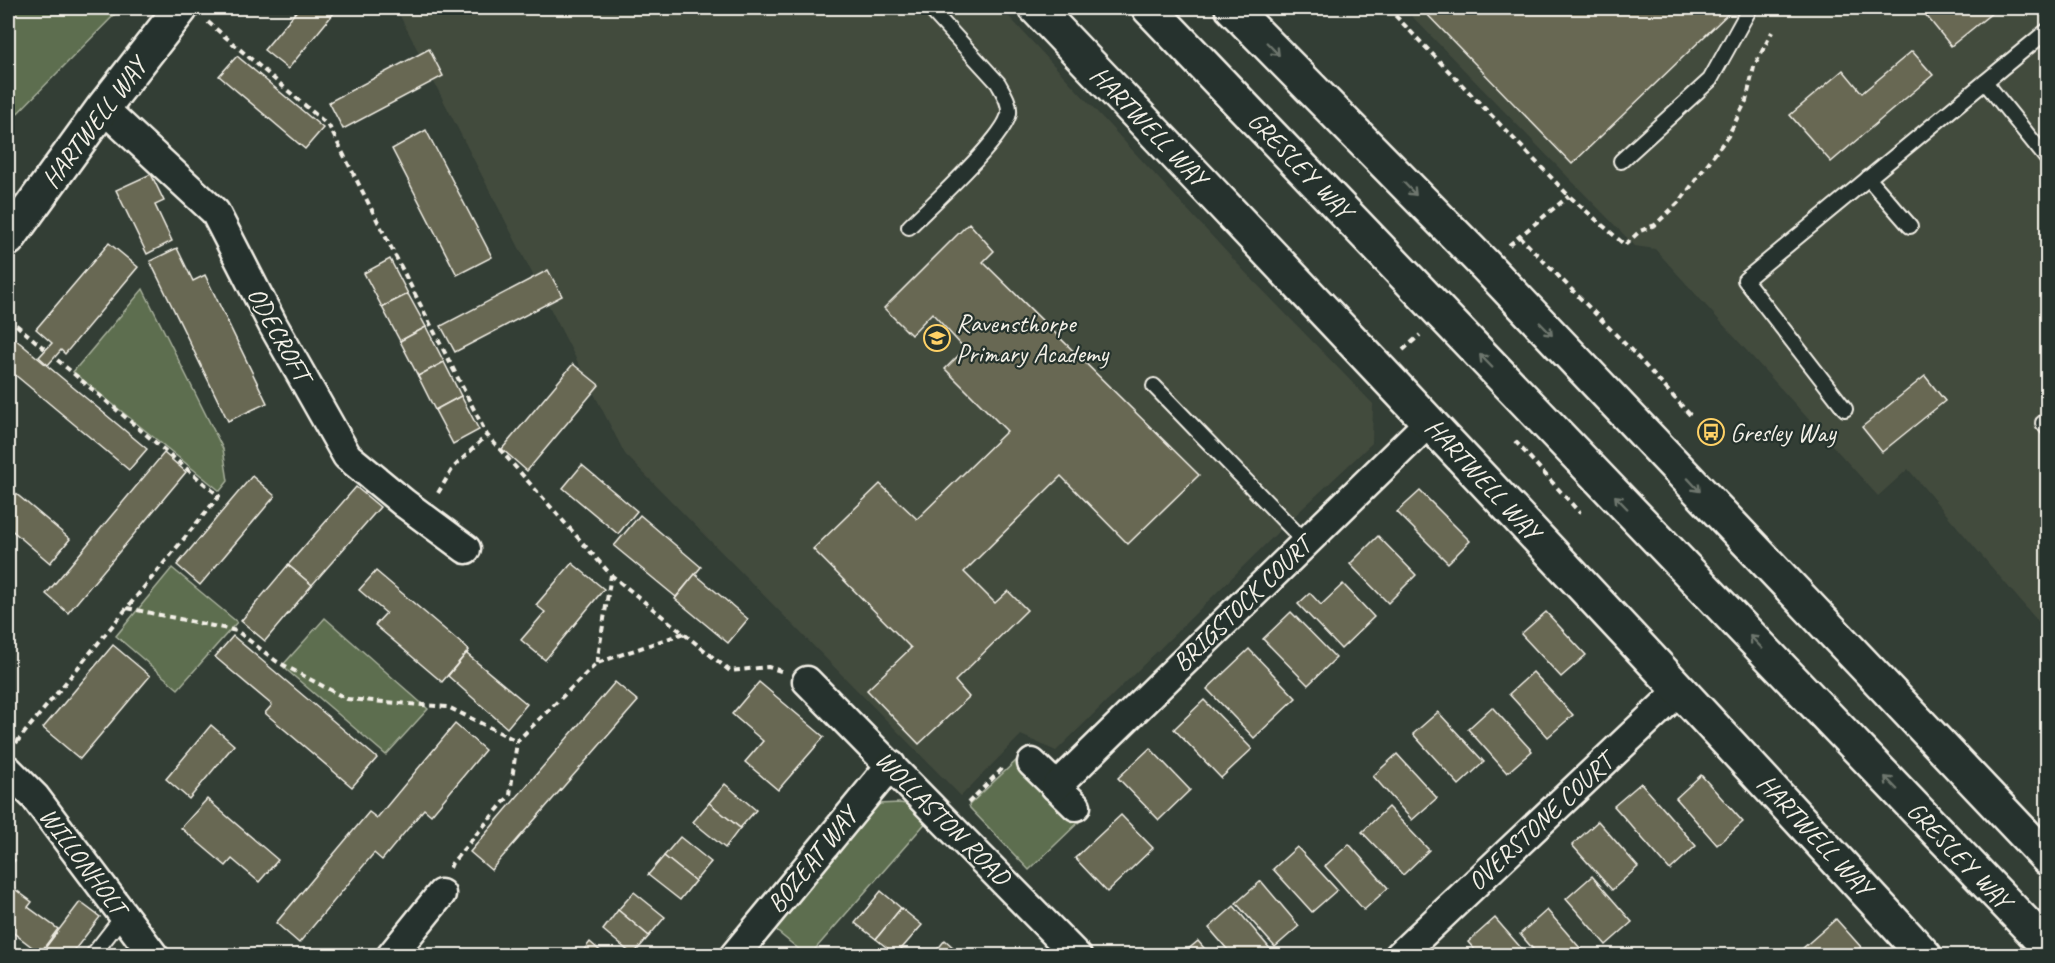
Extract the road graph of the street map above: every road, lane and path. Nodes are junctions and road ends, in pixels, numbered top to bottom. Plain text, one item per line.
1 (1036, 8) edge
2 (1149, 8) edge
3 (1233, 8) edge
4 (1388, 8) edge
5 (1750, 8) edge
6 (933, 9) edge
7 (191, 11) edge
8 (2048, 30) edge
9 (1772, 32) dead end
10 (1985, 82) junction
11 (103, 108) junction
12 (2048, 160) edge
13 (1621, 161) dead end
14 (1868, 178) junction
15 (1569, 196) junction
16 (1910, 226) dead end
17 (909, 227) dead end
18 (8, 238) edge
19 (8, 318) edge
20 (46, 350) dead end
21 (55, 358) dead end
22 (1154, 386) dead end
23 (1845, 409) dead end
24 (1692, 417) dead end
25 (2048, 420) edge
26 (1429, 422) junction
27 (2048, 429) edge
28 (487, 435) junction
29 (424, 516) junction
30 (1305, 542) junction
31 (466, 549) dead end
32 (611, 575) junction
33 (127, 608) junction
34 (684, 633) junction
35 (597, 663) junction
36 (807, 681) joint
37 (1681, 689) junction
38 (517, 741) junction
39 (11, 757) edge
40 (1032, 763) joint
41 (891, 765) junction
42 (948, 822) junction
43 (2048, 859) edge
44 (441, 894) joint
45 (123, 916) junction
46 (2048, 947) edge
47 (92, 956) edge
48 (154, 956) edge
49 (391, 956) edge
50 (734, 956) edge
51 (1077, 956) edge
52 (1399, 956) edge
53 (1926, 956) edge

1 - 26 street, HARTWELL WAY
46 -> 2 street, GRESLEY WAY
3 -> 43 street
4 - 15 path
5 - 13 lane
6 - 17 lane
7 - 11 street, HARTWELL WAY
7 - 28 path
8 - 10 lane
9 - 15 path
10 - 12 lane
10 - 14 lane
11 - 18 street, HARTWELL WAY
11 - 29 street, ODECROFT
14 - 16 lane
14 - 23 lane
15 - 24 path
19 - 20 path
21 - 33 path
22 - 30 lane
25 - 27 lane
26 - 30 street, BRIGSTOCK COURT
26 - 37 street, HARTWELL WAY
28 - 29 path
28 - 32 path
29 - 31 street, ODECROFT
30 - 40 street, BRIGSTOCK COURT
32 - 34 path
32 - 35 path
33 - 38 path
33 - 39 path
34 - 35 path
34 - 36 path
35 - 38 path
36 - 41 street, WOLLASTON ROAD
37 - 52 street, OVERSTONE COURT
37 - 53 street, HARTWELL WAY
38 - 44 path
39 - 45 street, WILLONHOLT
40 - 42 path
41 - 42 street, WOLLASTON ROAD
41 - 50 street, BOZEAT WAY
42 - 51 street, WOLLASTON ROAD
44 - 49 street
45 - 47 lane
45 - 48 street, WILLONHOLT

